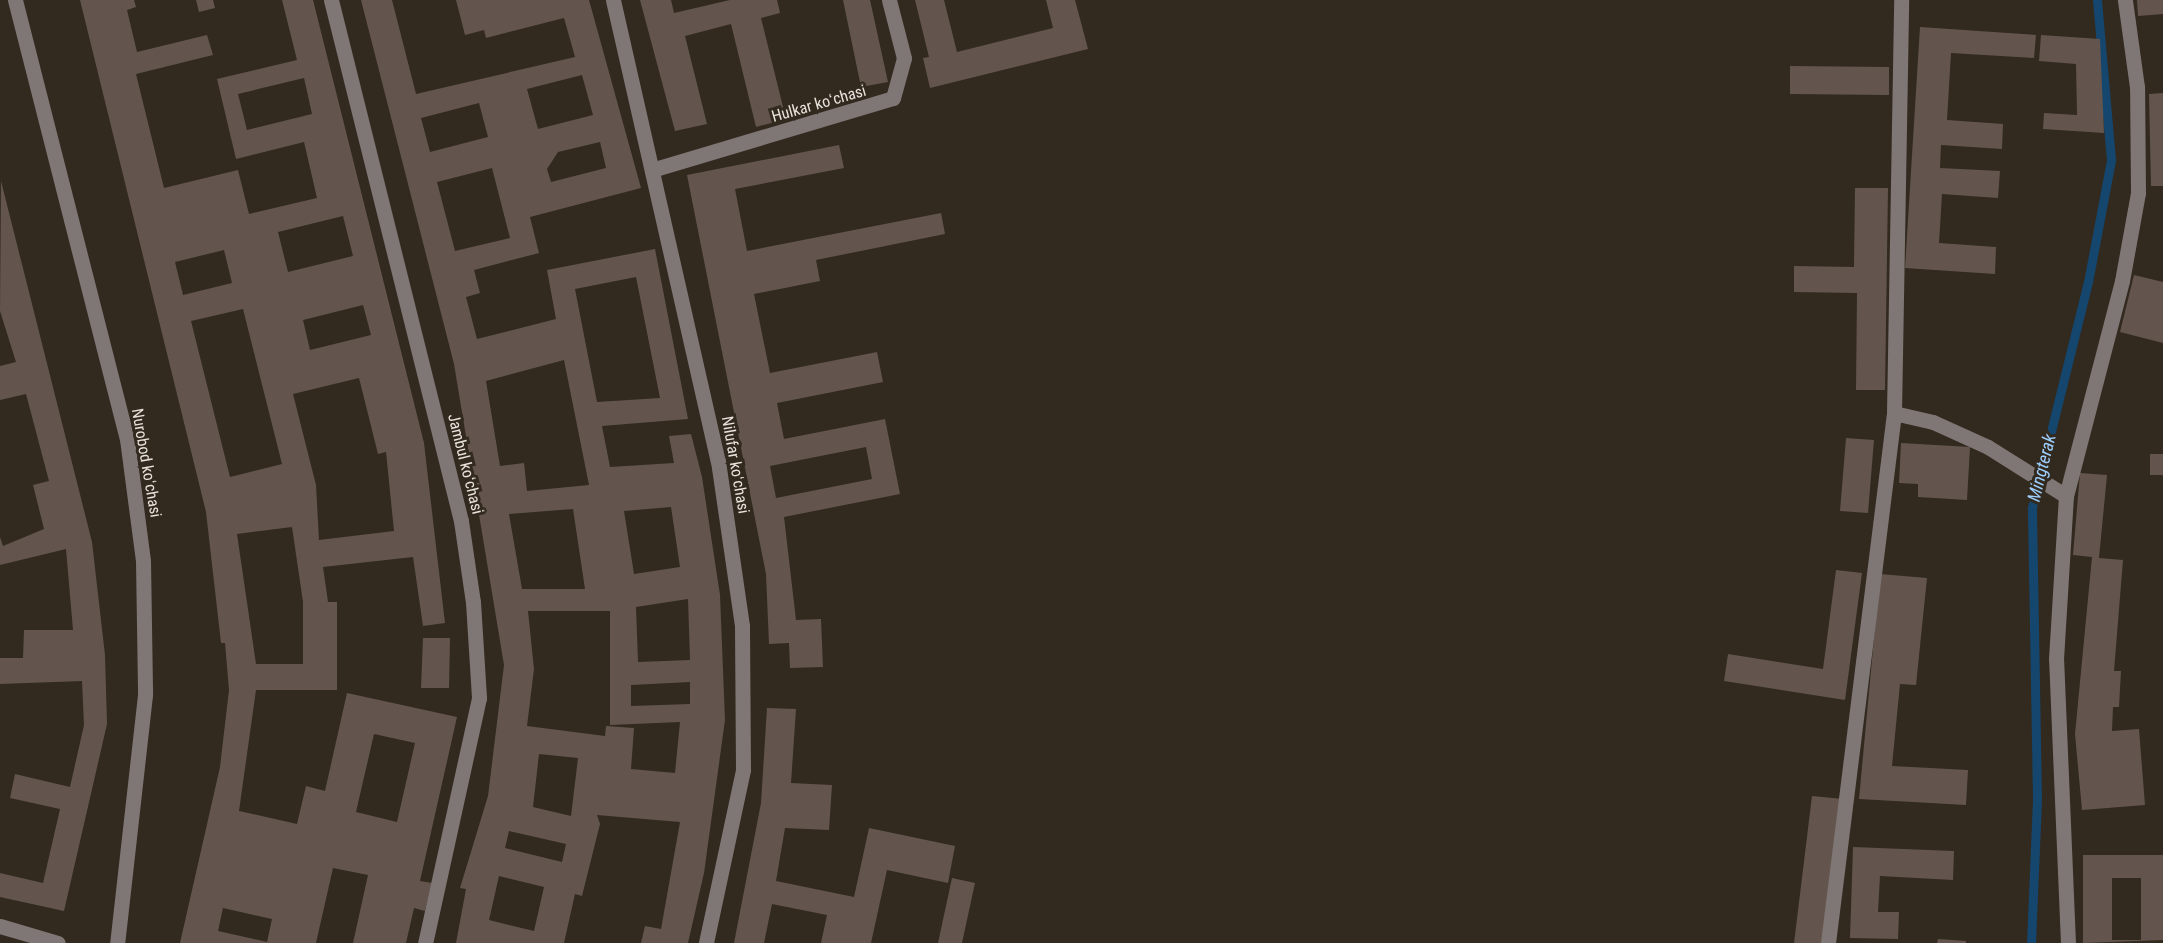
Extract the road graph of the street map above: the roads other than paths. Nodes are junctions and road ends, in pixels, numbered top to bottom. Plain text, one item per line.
1 (15, 0) edge
2 (331, 0) edge
3 (613, 0) edge
4 (889, 0) edge
5 (1901, 0) edge
6 (2125, 0) edge
7 (655, 169) junction
8 (1894, 412) junction
9 (2066, 496) junction
10 (0, 926) edge
11 (58, 943) edge
12 (117, 943) edge
13 (425, 943) edge
14 (706, 943) edge
15 (1828, 943) edge
16 (2068, 943) edge

1 - 12 street, Nurobod koʻchasi
2 - 13 street, Jambul koʻchasi
3 - 7 street, Nilufar koʻchasi
4 - 7 street, Hulkar koʻchasi
5 - 8 street
6 - 9 street
7 - 14 street, Nilufar koʻchasi
8 - 9 street
8 - 15 street
9 - 16 street
10 - 11 street

